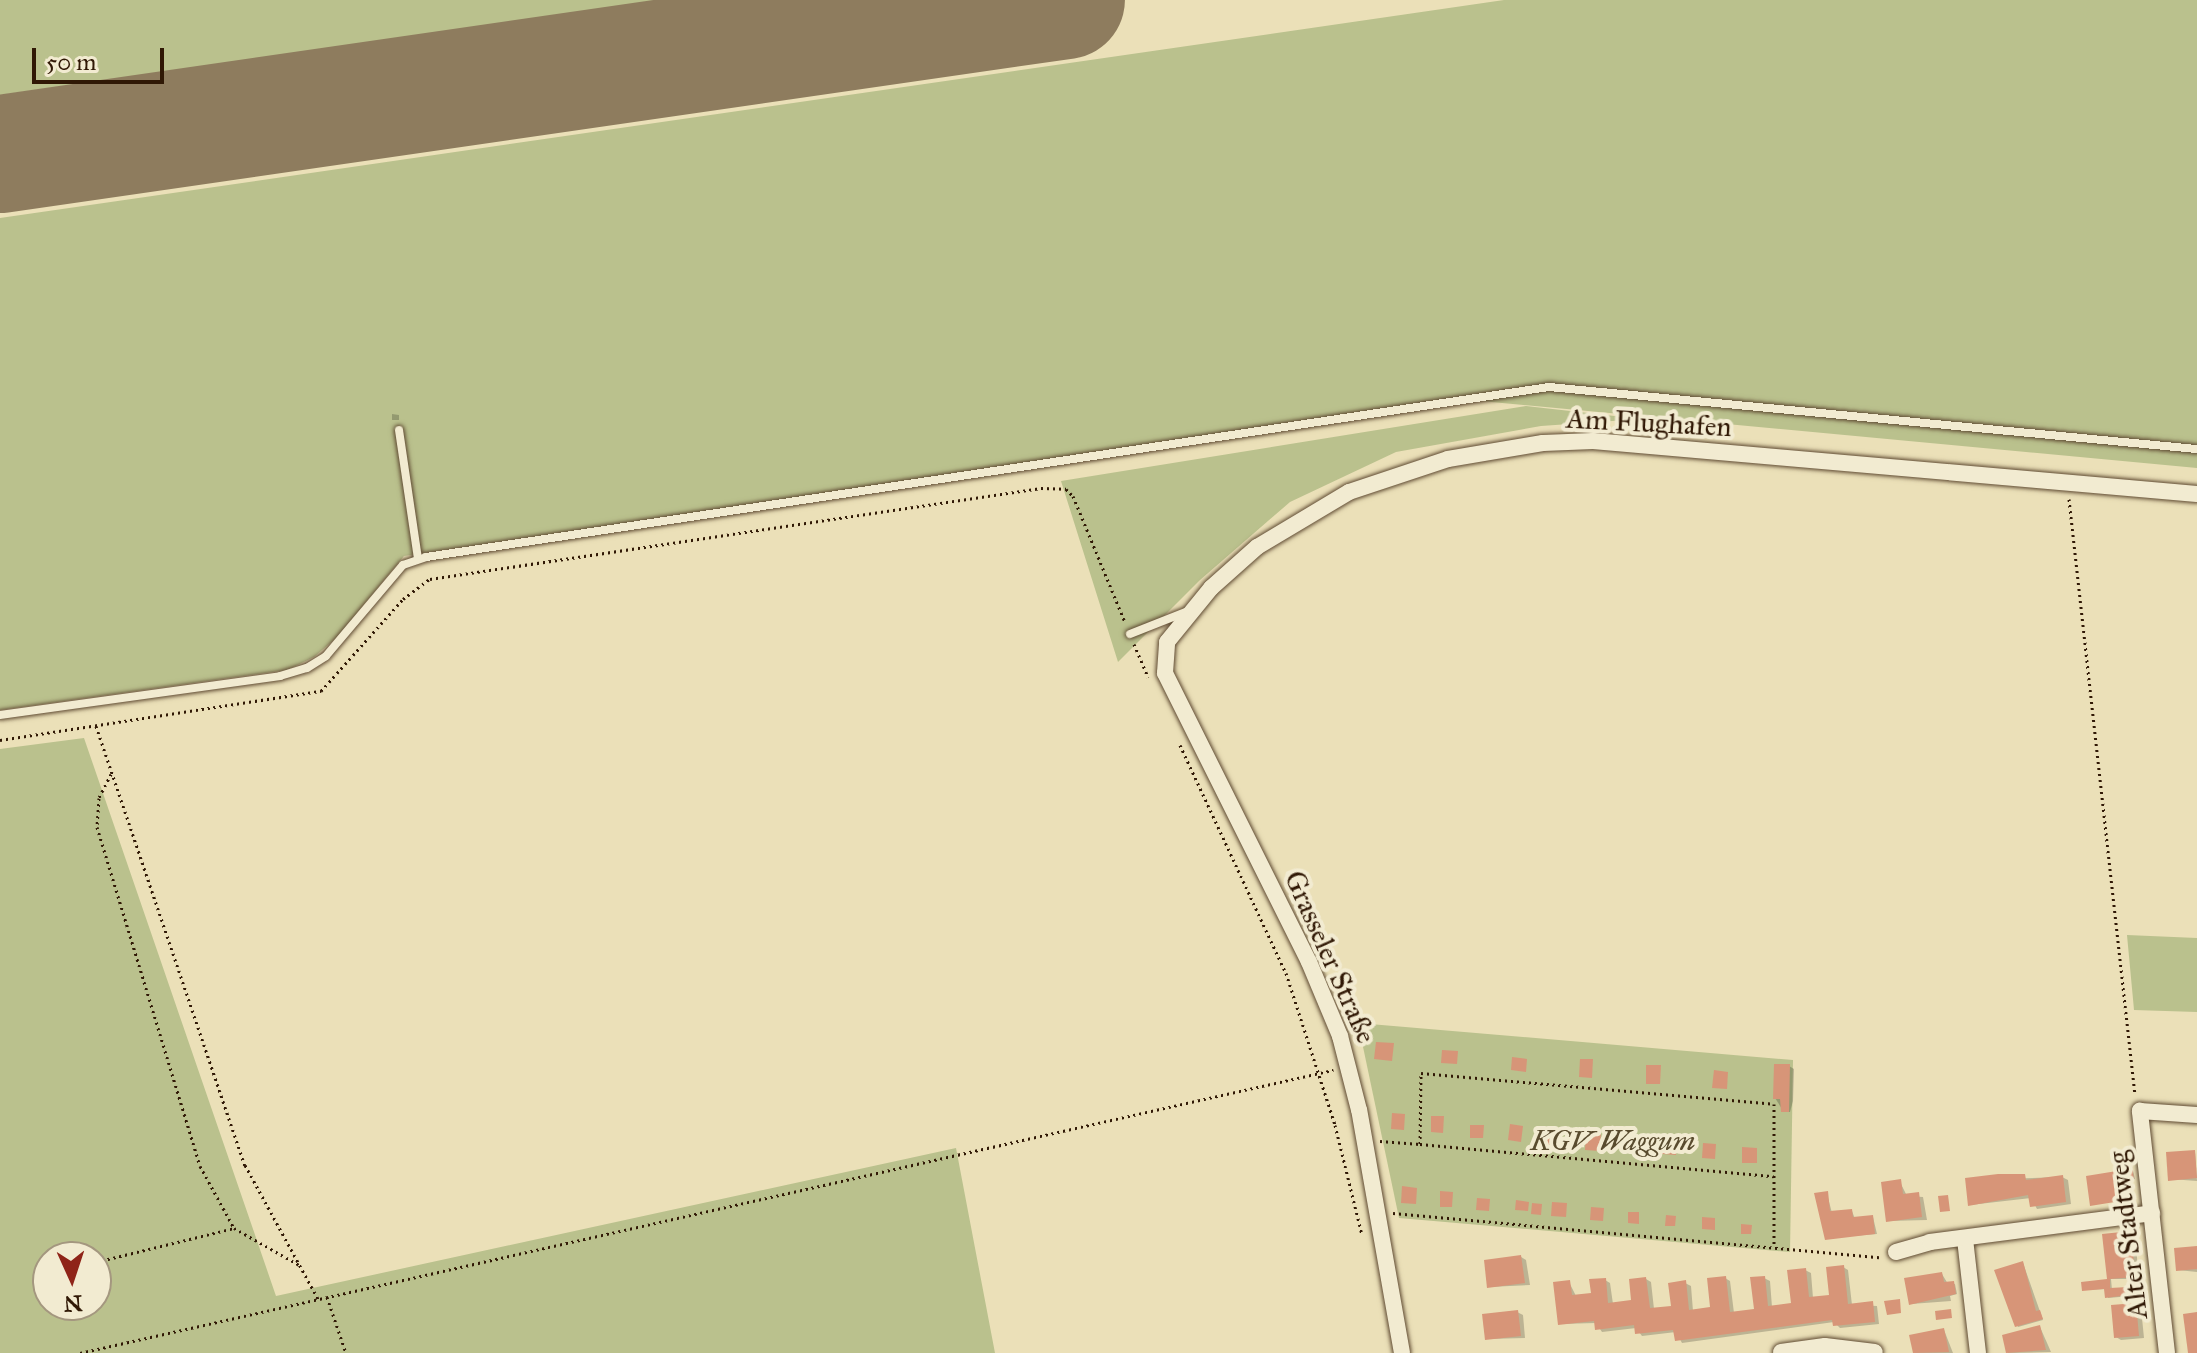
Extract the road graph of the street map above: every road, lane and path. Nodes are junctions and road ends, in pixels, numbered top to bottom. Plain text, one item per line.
1 (399, 430) dead end
2 (2197, 449) edge
3 (2067, 483) junction
4 (2197, 494) edge
5 (418, 559) junction
6 (1192, 609) junction
7 (1130, 634) junction
8 (1164, 649) joint
9 (1152, 684) dead end
10 (0, 715) edge
11 (96, 725) junction
12 (0, 740) edge
13 (1178, 740) dead end
14 (111, 774) junction
15 (1350, 1066) junction
16 (1320, 1073) junction
17 (2140, 1111) junction
18 (2197, 1115) edge
19 (1364, 1140) junction
20 (1420, 1144) junction
21 (1774, 1176) junction
22 (1377, 1212) junction
23 (2152, 1213) junction
24 (234, 1228) junction
25 (1965, 1239) junction
26 (1365, 1247) dead end
27 (1774, 1247) junction
28 (1896, 1252) joint
29 (112, 1258) edge
30 (299, 1265) junction
31 (327, 1297) junction
32 (318, 1299) junction
33 (1781, 1352) edge
34 (1875, 1352) edge
35 (80, 1353) edge
36 (346, 1353) edge
37 (1402, 1353) edge
38 (1773, 1353) edge
39 (1978, 1353) edge
40 (2167, 1353) edge

1 - 5 lane
2 - 5 lane
3 - 4 street, Am Flughafen
3 - 6 street, Am Flughafen
3 - 17 path
5 - 10 lane
6 - 7 lane
6 - 8 street, Am Flughafen
7 - 9 path
7 - 11 path
8 - 15 street, Grasseler Straße
11 - 12 path
11 - 14 path
13 - 16 path
14 - 24 path
14 - 30 path
15 - 16 path
15 - 19 street, Grasseler Straße
16 - 26 path
16 - 31 path
17 - 18 street
17 - 23 street, Alter Stadtweg
19 - 20 path
19 - 22 street, Grasseler Straße
20 - 21 path
20 - 21 path
21 - 27 path
22 - 27 path
22 - 37 street, Grasseler Straße
23 - 25 street
23 - 40 street, Alter Stadtweg
24 - 29 path
24 - 30 path
25 - 28 street
25 - 39 street
27 - 28 path
30 - 32 path
31 - 32 path
31 - 36 path
32 - 35 path
33 - 34 street
33 - 38 street

